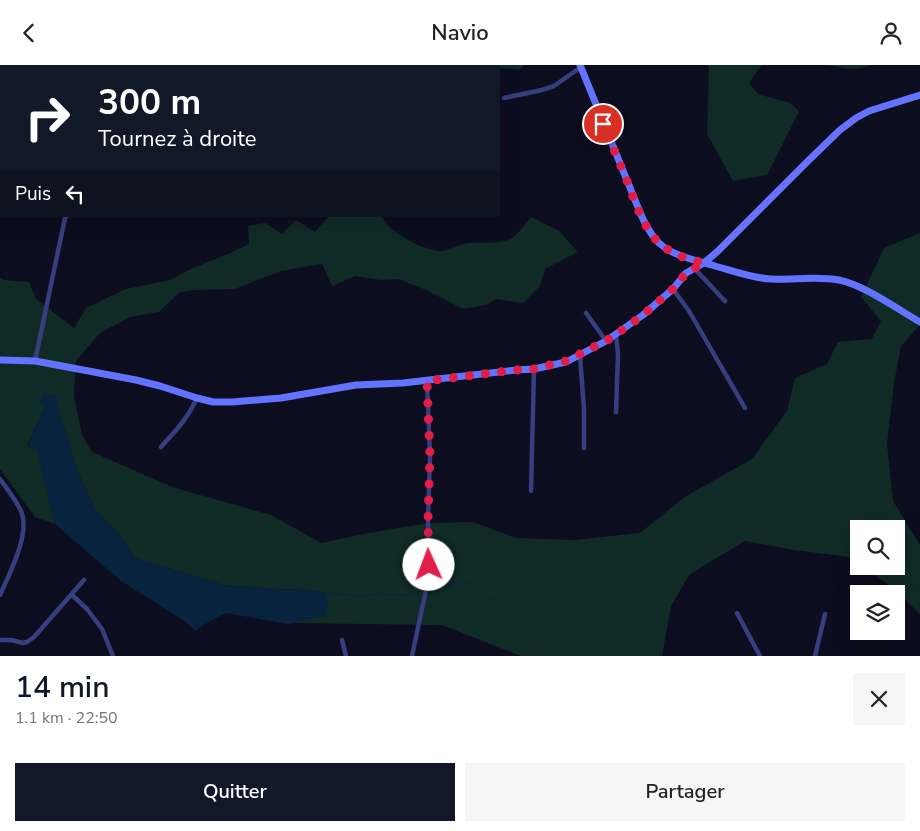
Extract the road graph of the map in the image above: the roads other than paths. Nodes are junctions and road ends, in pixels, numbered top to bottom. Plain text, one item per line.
1 (580, 66) edge
2 (920, 95) edge
3 (504, 98) dead end
4 (66, 217) edge
5 (704, 263) junction
6 (694, 268) junction
7 (673, 289) junction
8 (725, 301) dead end
9 (586, 313) dead end
10 (920, 322) edge
11 (616, 335) junction
12 (606, 341) junction
13 (580, 355) junction
14 (0, 360) edge
15 (35, 361) junction
16 (534, 369) junction
17 (427, 381) junction
18 (197, 398) junction
19 (745, 408) dead end
20 (616, 412) dead end
21 (161, 447) dead end
22 (584, 448) dead end
23 (0, 479) edge
24 (531, 491) dead end
25 (84, 580) dead end
26 (0, 595) edge
27 (72, 595) junction
28 (738, 613) dead end
29 (825, 614) dead end
30 (0, 640) edge
31 (342, 640) dead end
32 (113, 656) edge
33 (346, 656) edge
34 (412, 656) edge
35 (760, 656) edge
36 (815, 656) edge

1 - 3 street
1 - 5 street
2 - 5 street
4 - 15 street
5 - 6 street
5 - 10 street
6 - 7 street
6 - 8 street
7 - 11 street
7 - 19 street
9 - 12 street
11 - 12 street
11 - 20 street
12 - 13 street
13 - 16 street
13 - 22 street
14 - 15 street
15 - 18 street
16 - 17 street
16 - 24 street
17 - 18 street
17 - 34 street
18 - 21 street
23 - 26 street
25 - 27 street
27 - 30 street
27 - 32 street
28 - 35 street
29 - 36 street
31 - 33 street

